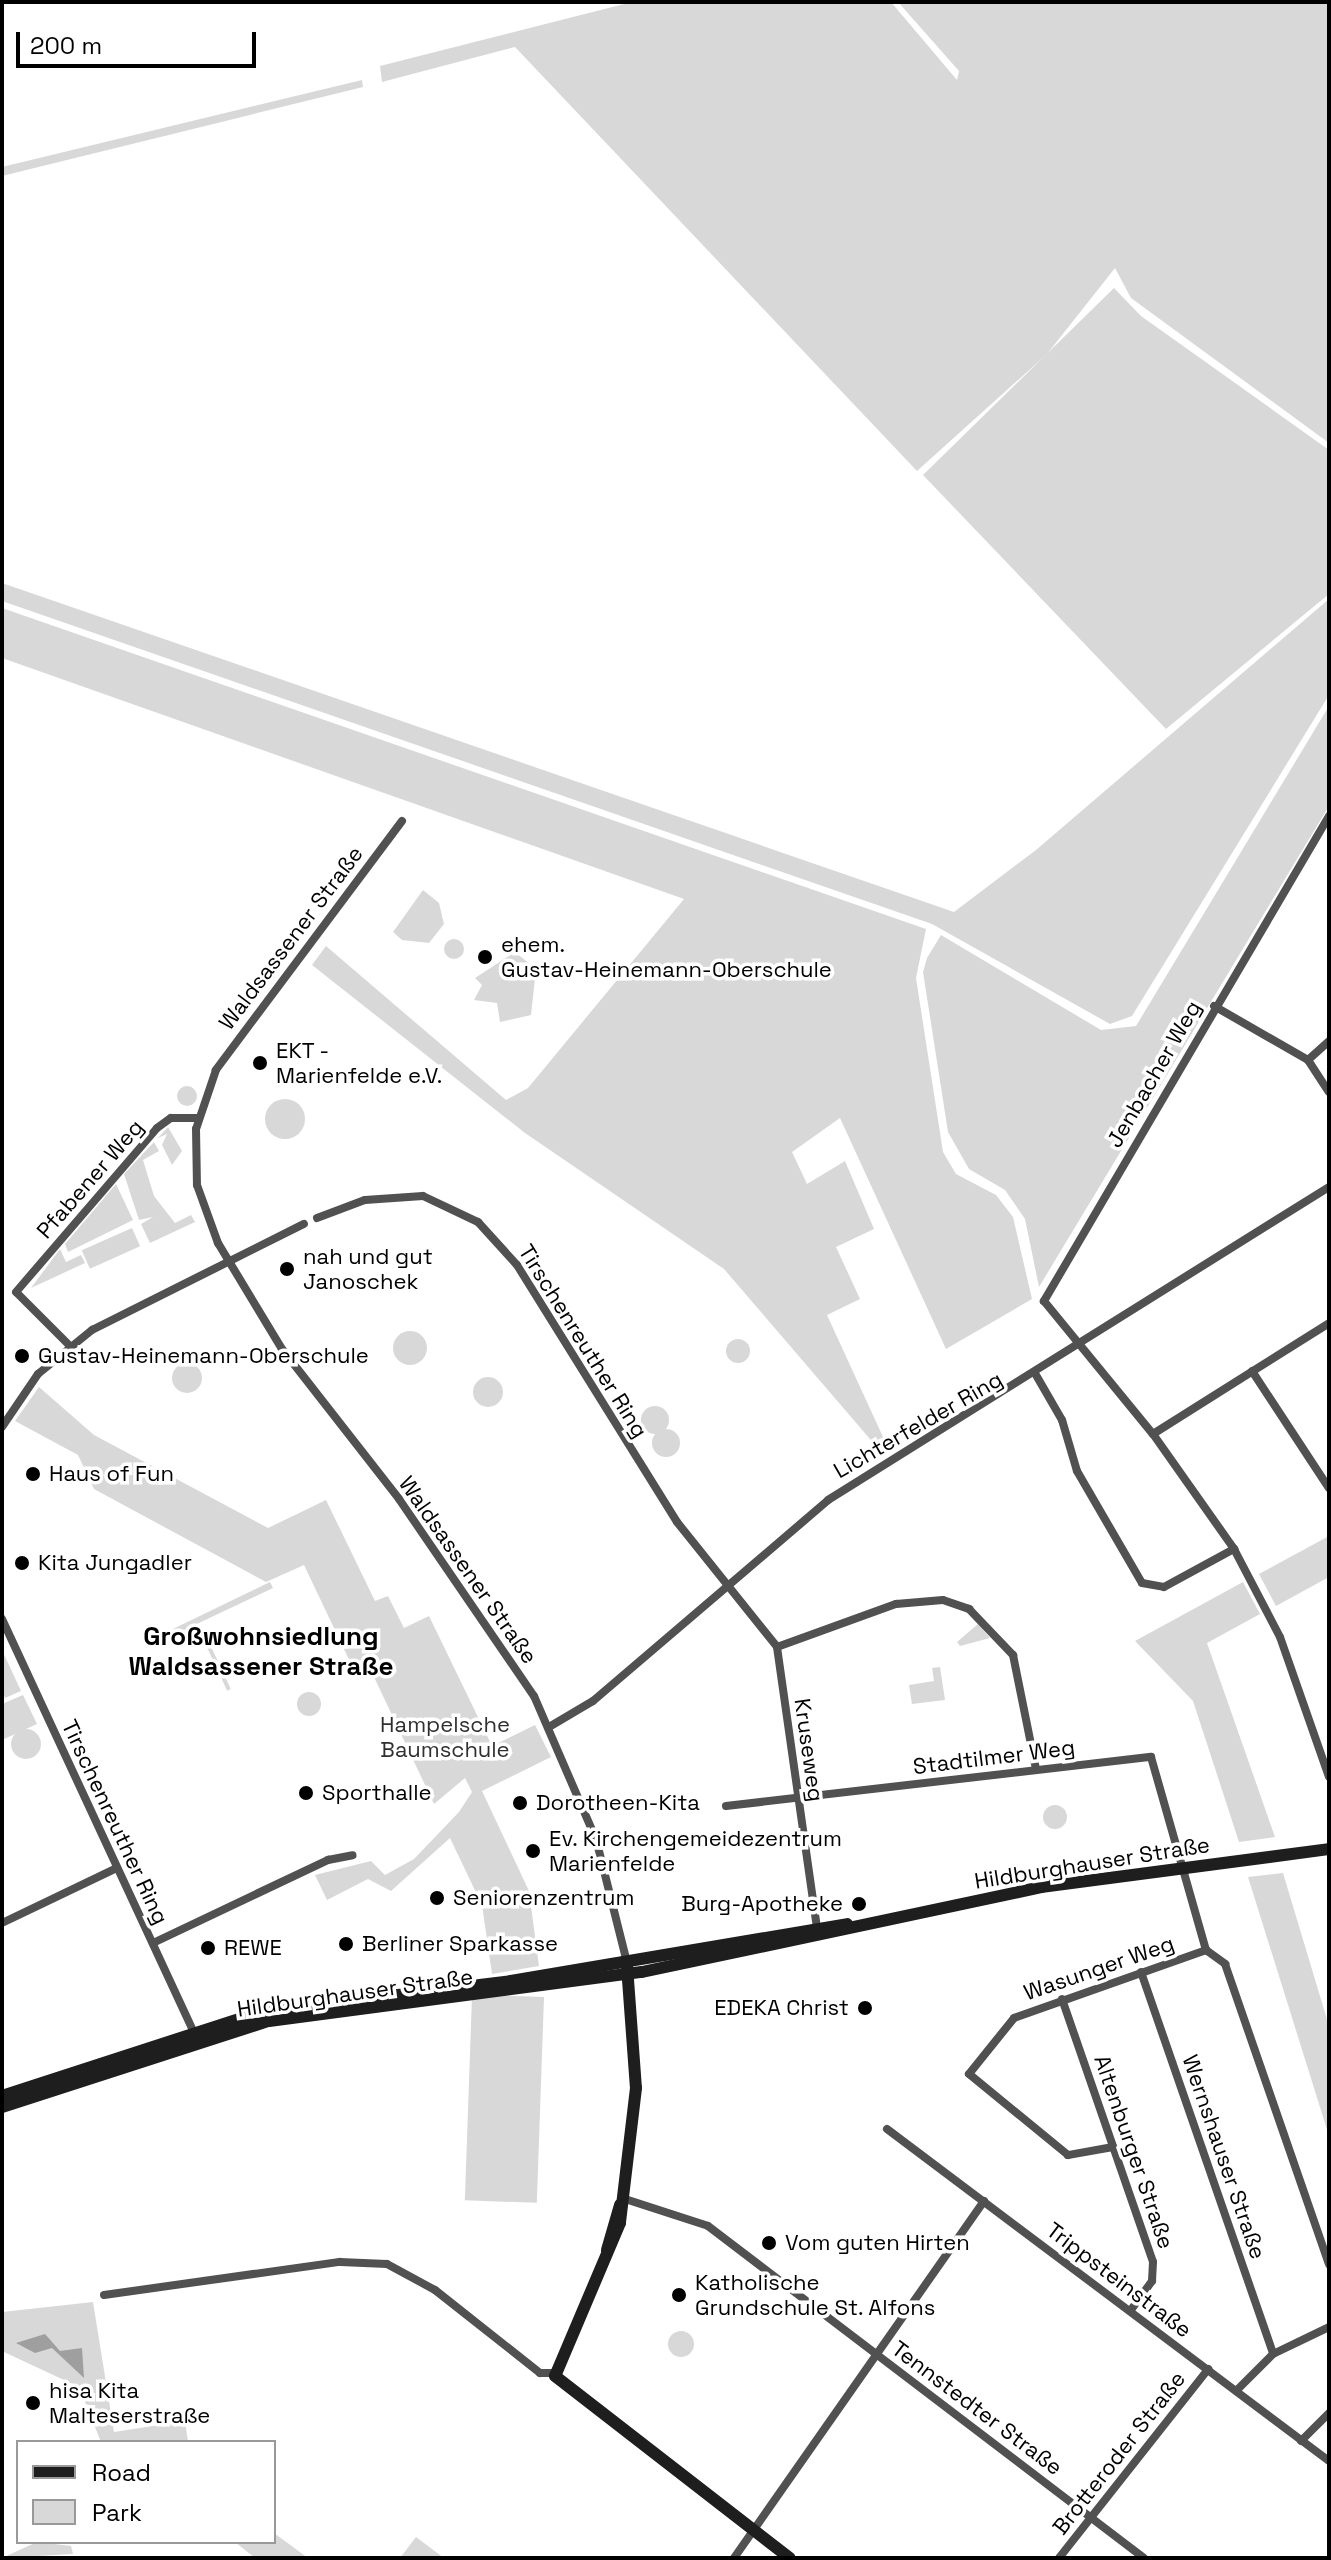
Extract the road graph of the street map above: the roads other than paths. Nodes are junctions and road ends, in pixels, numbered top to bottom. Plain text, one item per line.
1 (1329, 816) edge
2 (402, 821) dead end
3 (1214, 1006) junction
4 (1329, 1041) edge
5 (1308, 1060) junction
6 (1329, 1092) edge
7 (198, 1118) junction
8 (1329, 1187) edge
9 (317, 1218) dead end
10 (304, 1224) dead end
11 (229, 1261) junction
12 (1329, 1323) edge
13 (70, 1346) junction
14 (1083, 1346) junction
15 (1252, 1371) junction
16 (1036, 1375) junction
17 (2, 1427) edge
18 (1153, 1434) junction
19 (1329, 1488) edge
20 (1234, 1549) junction
21 (727, 1582) junction
22 (2, 1619) edge
23 (777, 1647) junction
24 (549, 1727) junction
25 (1036, 1769) junction
26 (1329, 1777) edge
27 (798, 1799) junction
28 (726, 1806) dead end
29 (1329, 1849) edge
30 (353, 1855) dead end
31 (117, 1868) junction
32 (1183, 1868) junction
33 (2, 1923) edge
34 (818, 1934) junction
35 (153, 1943) junction
36 (1206, 1950) junction
37 (628, 1968) junction
38 (1141, 1972) junction
39 (1062, 1999) junction
40 (195, 2035) junction
41 (2, 2096) edge
42 (2, 2107) edge
43 (887, 2129) dead end
44 (1113, 2147) junction
45 (620, 2201) junction
46 (984, 2201) junction
47 (1329, 2264) edge
48 (104, 2295) dead end
49 (1130, 2311) junction
50 (1329, 2327) edge
51 (876, 2354) junction
52 (1273, 2354) junction
53 (1208, 2369) junction
54 (555, 2373) junction
55 (1236, 2391) junction
56 (1329, 2413) edge
57 (1301, 2441) junction
58 (1329, 2461) edge
59 (1091, 2517) junction
60 (753, 2530) junction
61 (734, 2558) edge
62 (790, 2558) edge
63 (1059, 2558) edge
64 (1144, 2558) edge

1 - 3 street, Jenbacher Weg
2 - 7 street, Waldsassener Straße
3 - 5 street
3 - 14 street, Jenbacher Weg
4 - 5 street
5 - 6 street
7 - 11 street, Waldsassener Straße
7 - 13 street, Pfabener Weg
8 - 14 street, Lichterfelder Ring
9 - 21 street, Tirschenreuther Ring
10 - 11 street
11 - 13 street
11 - 24 street, Waldsassener Straße
12 - 15 street
13 - 17 street
14 - 16 street, Lichterfelder Ring
14 - 18 street
15 - 18 street
15 - 19 street
16 - 20 street
16 - 21 street, Lichterfelder Ring
18 - 20 street
20 - 26 street
21 - 23 street, Kruseweg
21 - 24 street, Lichterfelder Ring
22 - 31 street, Tirschenreuther Ring
23 - 25 street
23 - 27 street, Kruseweg
24 - 37 street, Waldsassener Straße
25 - 27 street, Stadtilmer Weg
25 - 32 street, Stadtilmer Weg
27 - 28 street, Stadtilmer Weg
27 - 34 street, Kruseweg
29 - 32 main road, Hildburghauser Straße
30 - 35 street
31 - 33 street
31 - 35 street, Tirschenreuther Ring
32 - 34 main road, Hildburghauser Straße
32 - 36 street
34 - 37 main road, Hildburghauser Straße
35 - 40 street, Tirschenreuther Ring
36 - 38 street, Wasunger Weg
36 - 47 street
37 - 40 main road, Hildburghauser Straße
37 - 45 main road
38 - 39 street, Wasunger Weg
38 - 52 street, Wernshauser Straße
39 - 44 street, Altenburger Straße
39 - 44 street, Wasunger Weg
40 - 41 main road, Hildburghauser Straße
40 - 42 main road, Hildburghauser Straße
43 - 46 street, Trippsteinstraße
44 - 49 street, Altenburger Straße
45 - 51 street, Tennstedter Straße
45 - 54 main road
46 - 49 street, Trippsteinstraße
46 - 51 street
48 - 54 street
49 - 53 street, Trippsteinstraße
50 - 52 street
51 - 59 street, Tennstedter Straße
51 - 60 street
52 - 55 street
53 - 55 street, Trippsteinstraße
53 - 59 street, Brotteroder Straße
54 - 60 main road
55 - 57 street, Trippsteinstraße
56 - 57 street
57 - 58 street, Trippsteinstraße
59 - 63 street, Brotteroder Straße
59 - 64 street, Tennstedter Straße
60 - 61 street
60 - 62 main road

